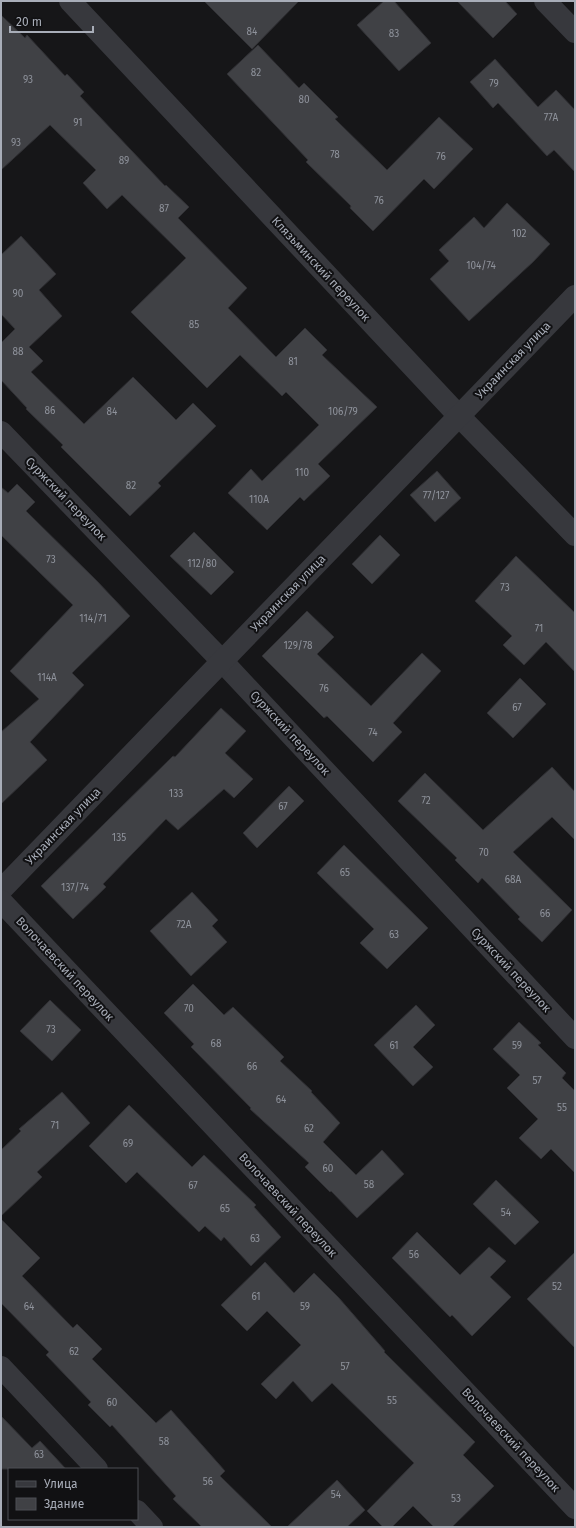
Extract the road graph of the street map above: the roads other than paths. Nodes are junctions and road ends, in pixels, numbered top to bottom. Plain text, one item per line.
1 (70, 1) edge
2 (545, 1) edge
3 (575, 32) edge
4 (575, 296) edge
5 (459, 416) junction
6 (1, 432) edge
7 (575, 535) edge
8 (222, 661) junction
9 (1, 890) edge
10 (1, 901) edge
11 (575, 1038) edge
12 (1, 1368) edge
13 (96, 1468) edge
14 (575, 1508) edge
15 (138, 1513) edge
16 (152, 1527) edge

1 - 5 street, Клязьминский переулок
2 - 3 street
4 - 5 street, Украинская улица
5 - 7 street, Клязьминский переулок
5 - 8 street, Украинская улица
6 - 8 street, Суржский переулок
8 - 9 street, Украинская улица
8 - 11 street, Суржский переулок
10 - 14 street, Волочаевский переулок
12 - 13 street
15 - 16 street

